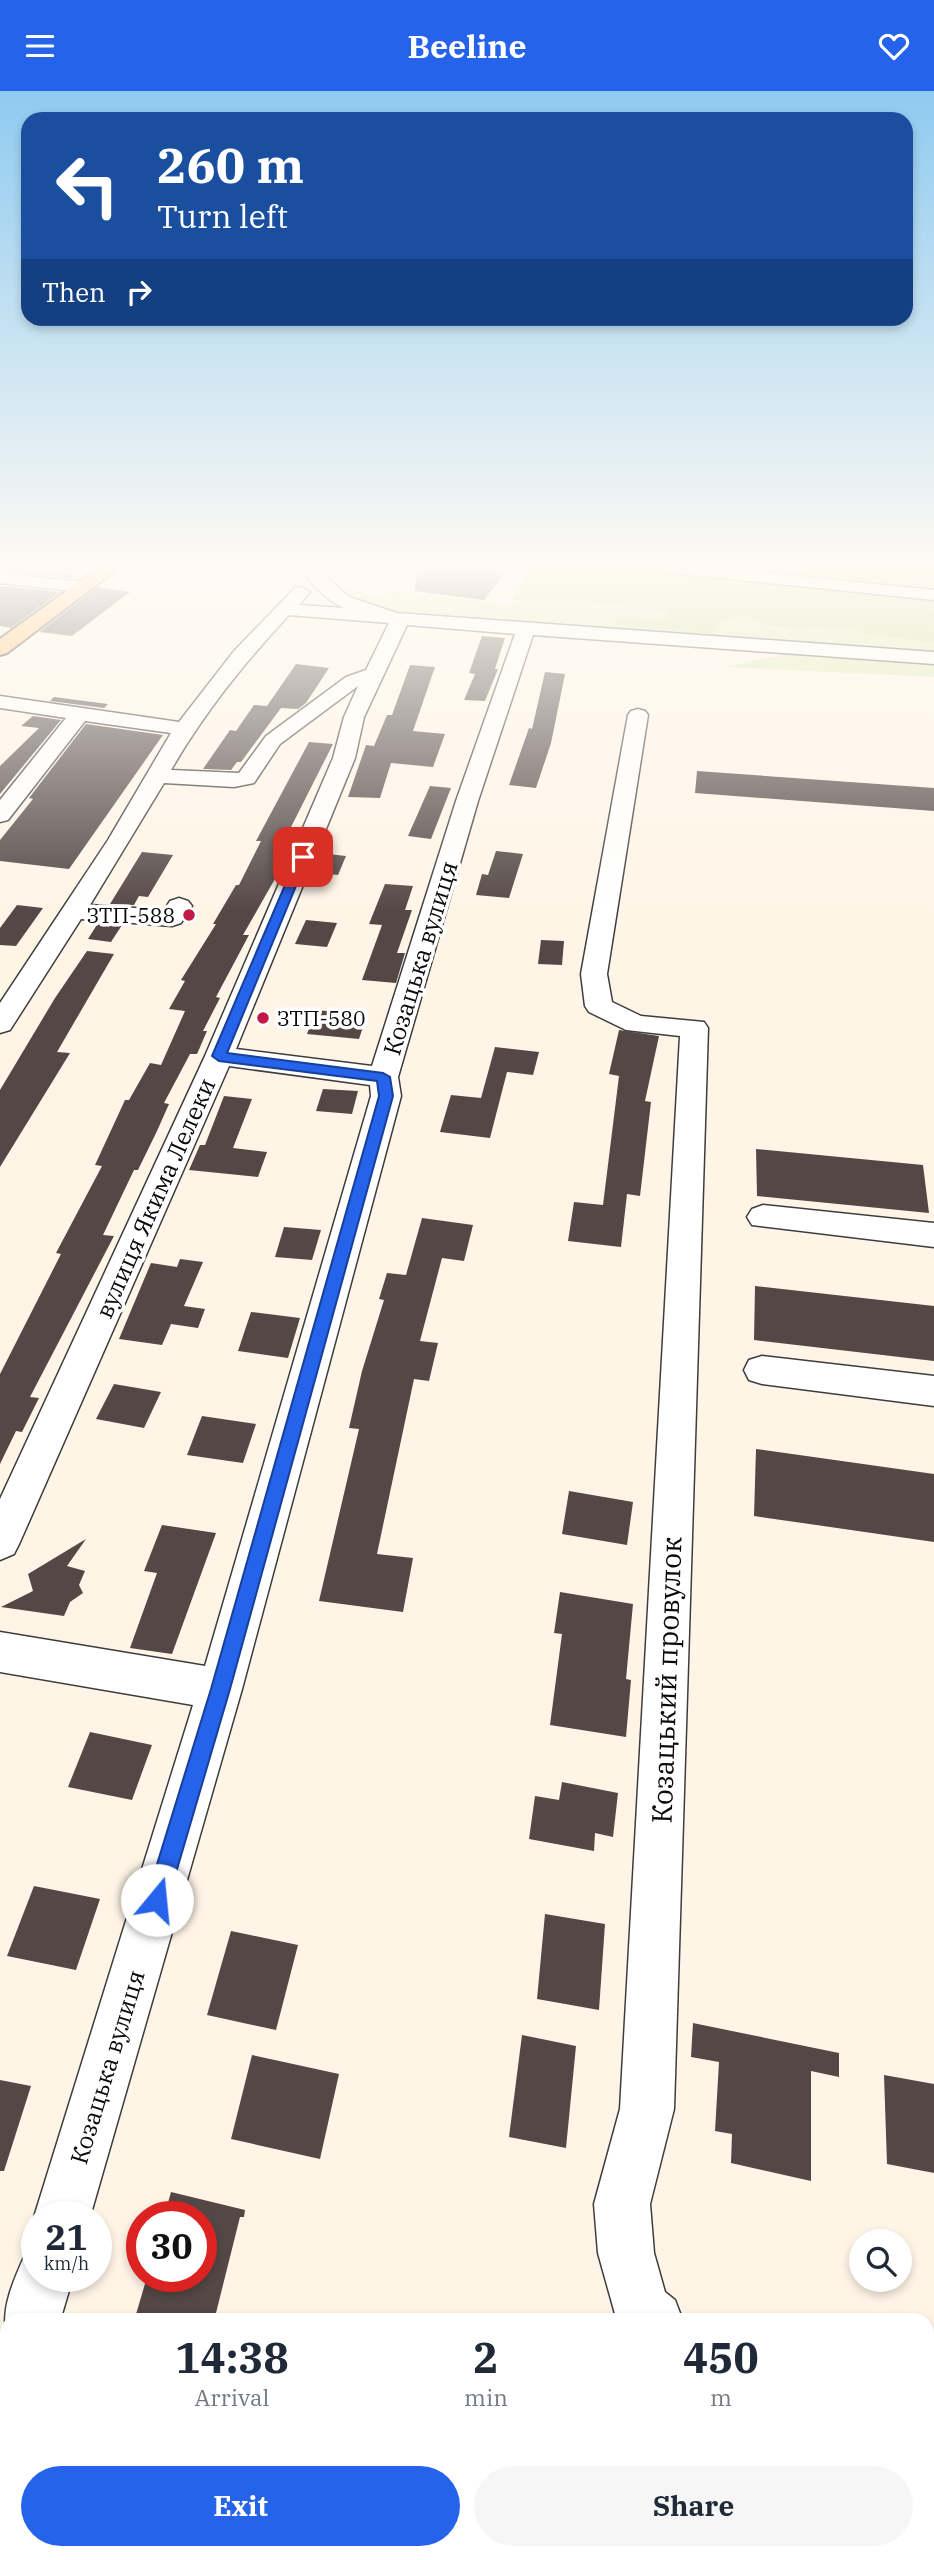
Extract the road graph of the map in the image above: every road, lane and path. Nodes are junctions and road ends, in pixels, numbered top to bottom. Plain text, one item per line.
1 (219, 683) edge
2 (349, 683) edge
3 (369, 683) edge
4 (507, 683) edge
5 (0, 702) edge
6 (80, 714) junction
7 (638, 715) dead end
8 (184, 729) junction
9 (157, 776) junction
10 (0, 815) edge
11 (179, 906) dead end
12 (74, 911) junction
13 (0, 1024) edge
14 (219, 1056) junction
15 (383, 1077) junction
16 (763, 1217) dead end
17 (934, 1235) edge
18 (762, 1370) dead end
19 (934, 1391) edge
20 (0, 1542) edge
21 (0, 1651) edge
22 (220, 1689) junction
23 (67, 2201) edge
24 (40, 2292) edge
25 (33, 2313) edge
26 (645, 2313) edge

1 - 8 street
2 - 9 street
3 - 14 street, вулиця Якима Лелеки
4 - 15 street, Козацька вулиця
5 - 6 street
6 - 8 street
6 - 10 street
7 - 26 street, Козацький провулок
8 - 9 street
9 - 12 street
11 - 12 street
12 - 13 street
14 - 15 street
14 - 20 street, вулиця Якима Лелеки
15 - 22 street, Козацька вулиця
16 - 17 street
18 - 19 street
21 - 22 street
22 - 23 street, Козацька вулиця
24 - 25 street

